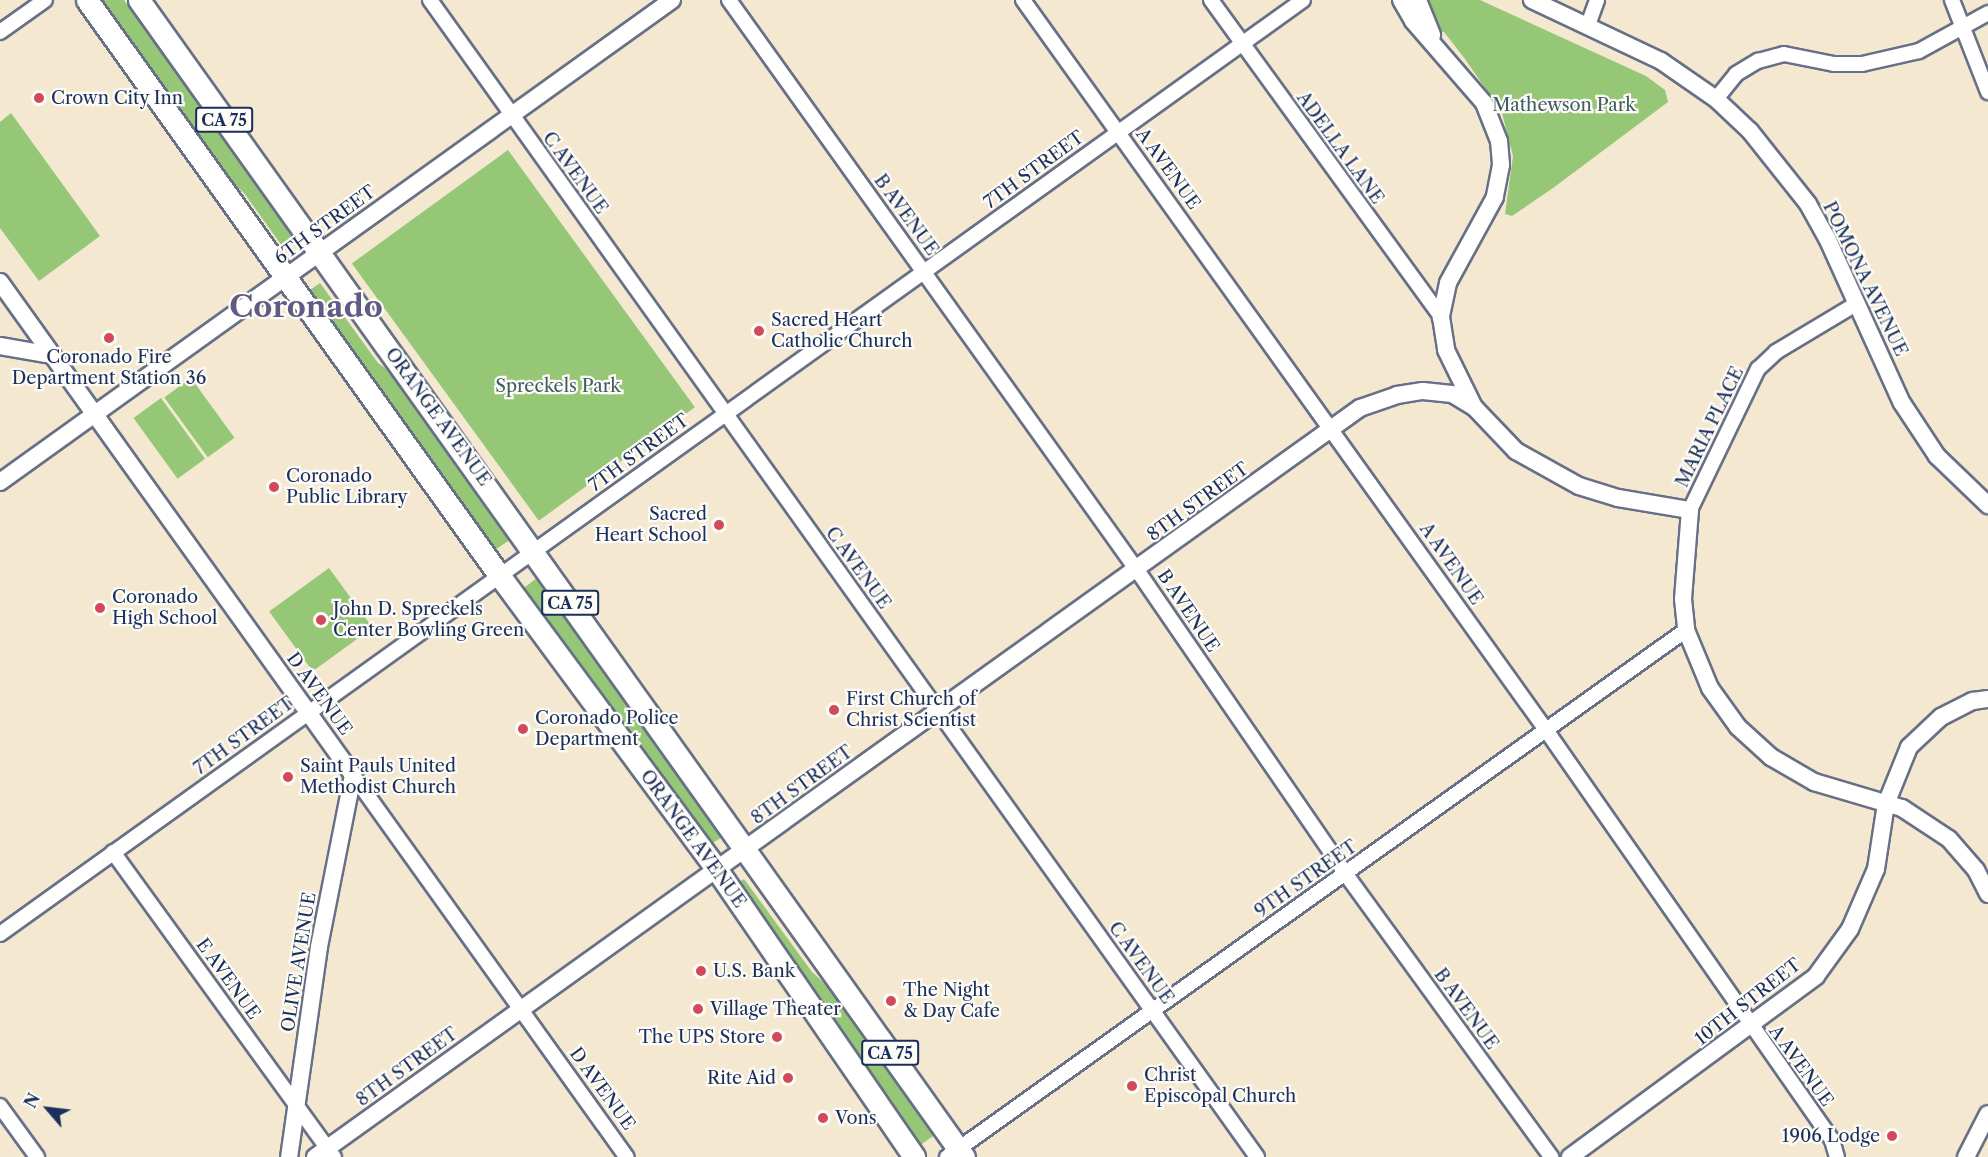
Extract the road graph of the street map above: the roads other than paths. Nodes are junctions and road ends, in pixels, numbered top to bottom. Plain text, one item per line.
1 (45, 0) edge
2 (87, 0) edge
3 (139, 0) edge
4 (430, 0) edge
5 (672, 0) edge
6 (729, 0) edge
7 (1023, 0) edge
8 (1210, 0) edge
9 (1401, 0) edge
10 (1418, 0) edge
11 (1532, 0) edge
12 (1597, 0) edge
13 (1952, 0) edge
14 (1301, 1) edge
15 (1988, 13) edge
16 (1588, 25) junction
17 (1960, 27) junction
18 (0, 32) edge
19 (1241, 43) junction
20 (1437, 47) junction
21 (1988, 92) edge
22 (1716, 99) junction
23 (512, 115) junction
24 (1119, 131) junction
25 (320, 252) junction
26 (924, 270) junction
27 (286, 276) junction
28 (0, 282) edge
29 (1856, 304) junction
30 (1441, 317) junction
31 (0, 346) edge
32 (52, 355) junction
33 (1474, 407) junction
34 (725, 413) junction
35 (94, 414) junction
36 (1333, 429) junction
37 (0, 482) edge
38 (1988, 505) edge
39 (1690, 510) junction
40 (534, 551) junction
41 (1137, 570) junction
42 (499, 575) junction
43 (1686, 630) junction
44 (1988, 699) edge
45 (938, 711) junction
46 (308, 712) junction
47 (1546, 730) junction
48 (353, 775) junction
49 (1886, 804) junction
50 (745, 850) junction
51 (113, 852) junction
52 (717, 870) junction
53 (1346, 873) junction
54 (1988, 894) edge
55 (0, 934) edge
56 (520, 1009) junction
57 (1152, 1011) junction
58 (1751, 1027) junction
59 (0, 1106) edge
60 (297, 1106) junction
61 (1988, 1114) edge
62 (326, 1154) edge
63 (957, 1154) edge
64 (37, 1157) edge
65 (289, 1157) edge
66 (626, 1157) edge
67 (914, 1157) edge
68 (1257, 1157) edge
69 (1551, 1157) edge
70 (1570, 1157) edge
71 (1837, 1157) edge
72 (1966, 1157) edge

1 - 18 street
2 - 27 highway, ORANGE AVENUE / CA 75
3 - 25 highway, ORANGE AVENUE / CA 75
4 - 23 street, C AVENUE
5 - 23 street, 6TH STREET
6 - 26 street, B AVENUE
7 - 24 street, A AVENUE
8 - 19 street, ADELLA LANE
9 - 20 street
10 - 20 street
11 - 16 street, POMONA AVENUE
12 - 16 street
13 - 17 street
14 - 19 street, 7TH STREET
15 - 17 street
16 - 22 street, POMONA AVENUE
17 - 21 street
17 - 22 street
19 - 24 street, 7TH STREET
19 - 30 street, ADELLA LANE
20 - 30 street
22 - 29 street, POMONA AVENUE
23 - 25 street, 6TH STREET
23 - 34 street, C AVENUE
24 - 26 street, 7TH STREET
24 - 36 street, A AVENUE
25 - 27 street, 6TH STREET
25 - 40 highway, ORANGE AVENUE / CA 75
26 - 34 street, 7TH STREET
26 - 41 street, B AVENUE
27 - 35 street, 6TH STREET
27 - 42 highway, ORANGE AVENUE / CA 75
28 - 32 street, D AVENUE
29 - 38 street, POMONA AVENUE
29 - 39 street, MARIA PLACE
30 - 33 street
31 - 32 street
32 - 35 street, D AVENUE
33 - 36 street, 8TH STREET
33 - 39 street
34 - 40 street, 7TH STREET
34 - 45 street, C AVENUE
35 - 37 street, 6TH STREET
35 - 46 street, D AVENUE
36 - 41 street, 8TH STREET
36 - 47 street, A AVENUE
39 - 43 street
40 - 42 street, 7TH STREET
40 - 50 highway, ORANGE AVENUE / CA 75
41 - 45 street, 8TH STREET
41 - 53 street, B AVENUE
42 - 46 street, 7TH STREET
42 - 52 highway, ORANGE AVENUE / CA 75
43 - 47 street, 9TH STREET
43 - 49 street
44 - 49 street, 10TH STREET
45 - 50 street, 8TH STREET
45 - 57 street, C AVENUE
46 - 48 street, D AVENUE
46 - 51 street, 7TH STREET
47 - 53 street, 9TH STREET
47 - 58 street, A AVENUE
48 - 56 street, D AVENUE
48 - 60 street, OLIVE AVENUE
49 - 54 street
49 - 58 street, 10TH STREET
50 - 52 street, 8TH STREET
50 - 63 highway, ORANGE AVENUE / CA 75
51 - 55 street, 7TH STREET
51 - 60 street, E AVENUE
52 - 56 street, 8TH STREET
52 - 67 highway, ORANGE AVENUE / CA 75
53 - 57 street, 9TH STREET
53 - 69 street, B AVENUE
56 - 62 street, 8TH STREET
56 - 66 street, D AVENUE
57 - 63 street, 9TH STREET
57 - 68 street, C AVENUE
58 - 70 street, 10TH STREET
58 - 71 street, A AVENUE
59 - 64 street
60 - 62 street, E AVENUE
60 - 65 street, OLIVE AVENUE
61 - 72 street

